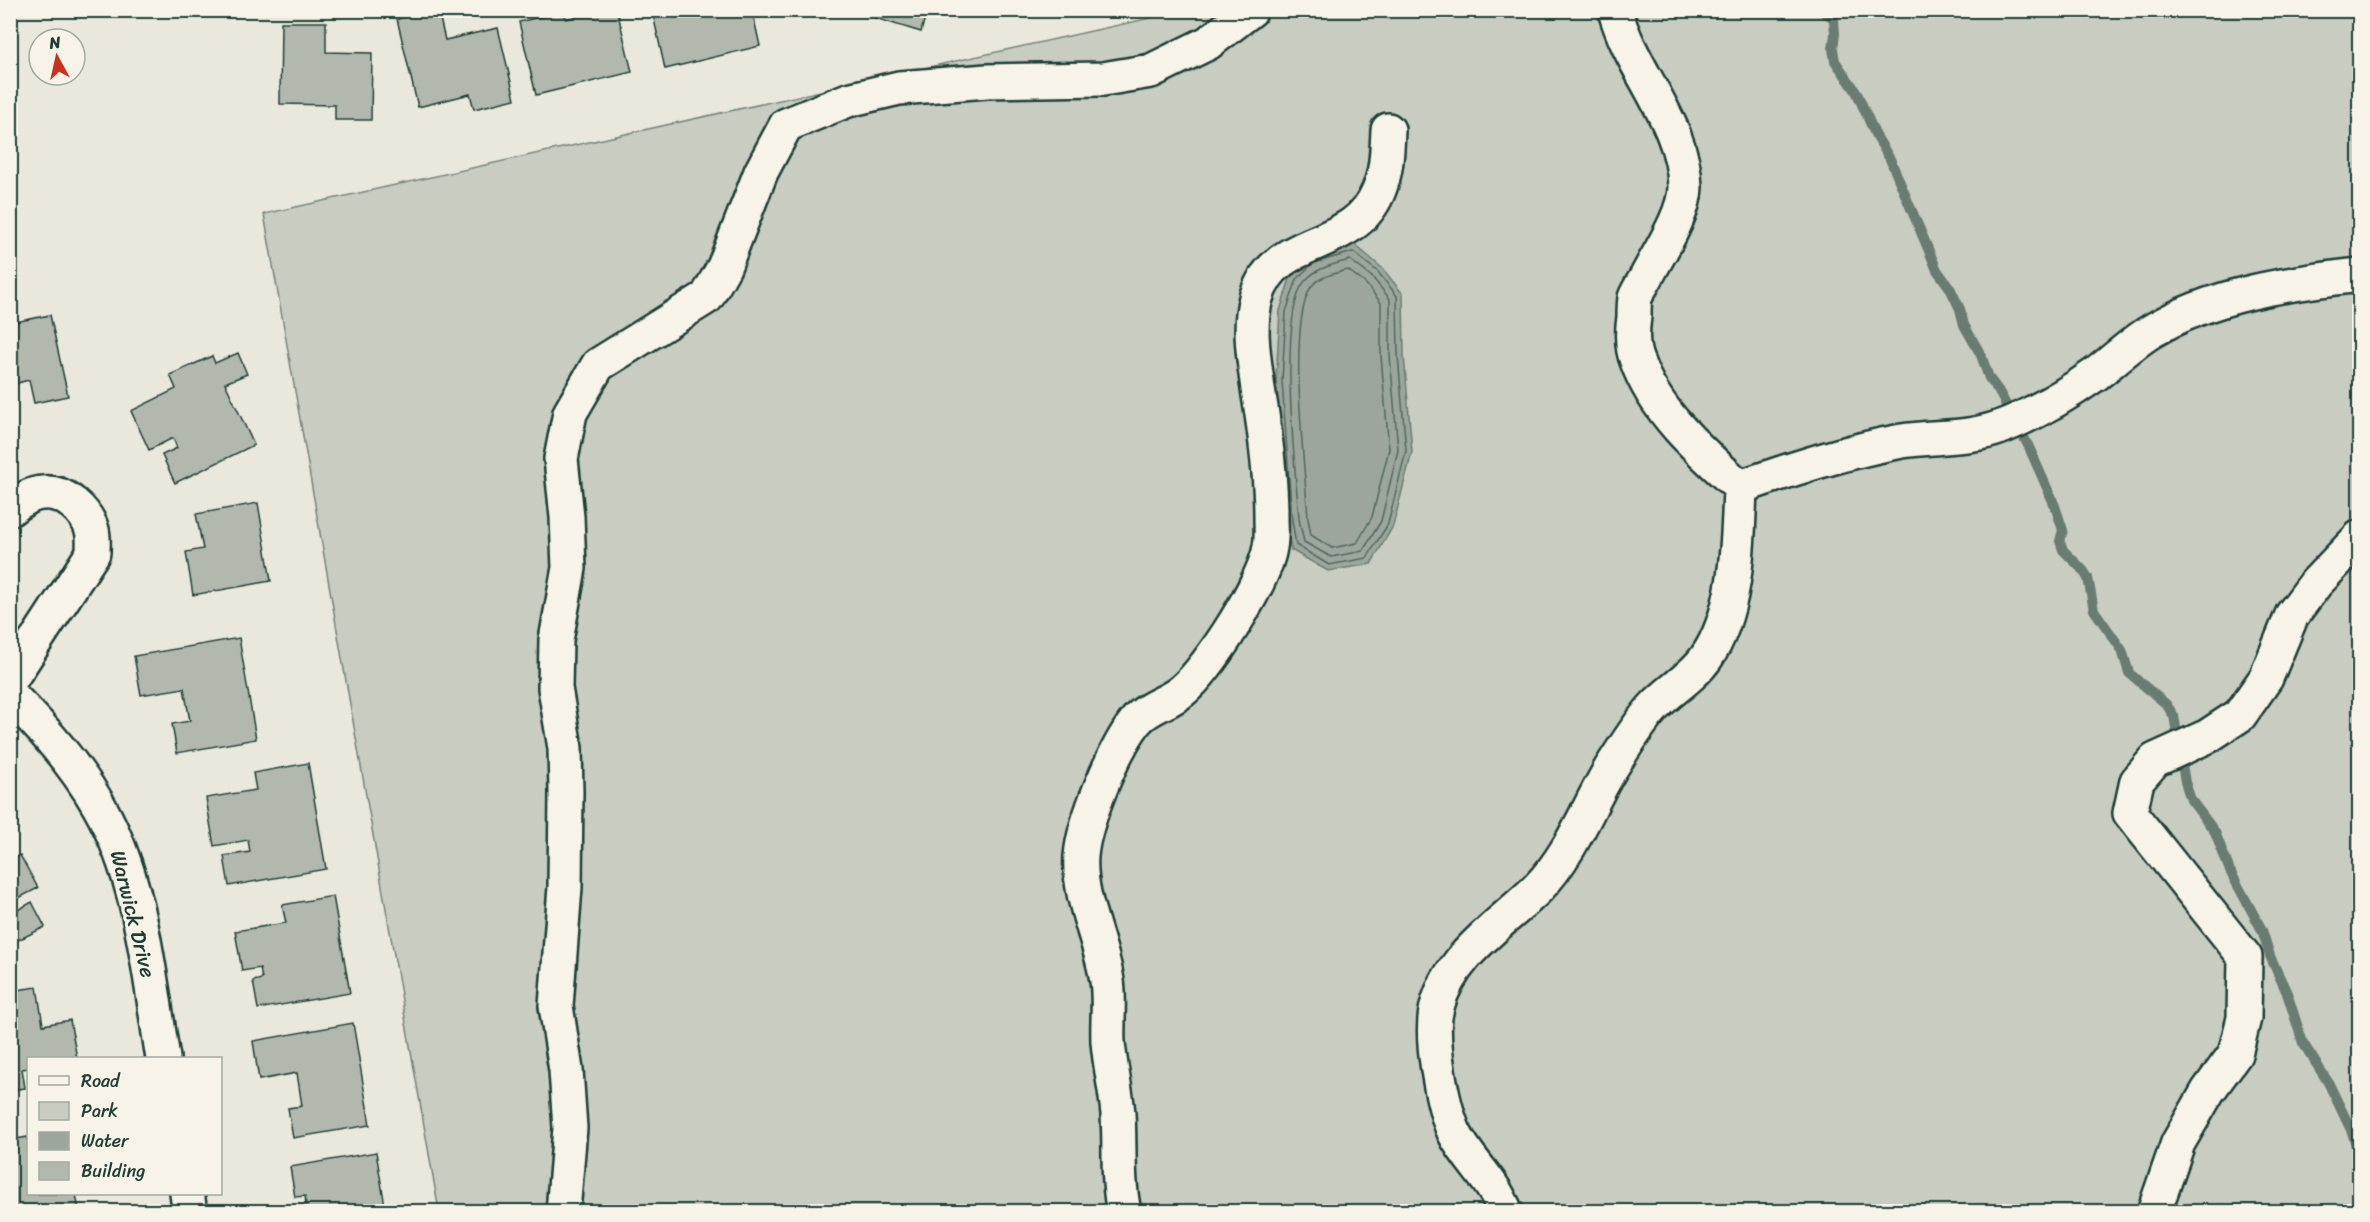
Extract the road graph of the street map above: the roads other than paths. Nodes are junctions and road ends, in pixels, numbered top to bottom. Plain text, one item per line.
1 (1251, 10) edge
2 (1615, 10) edge
3 (1388, 130) dead end
4 (2360, 275) edge
5 (1740, 487) junction
6 (10, 509) edge
7 (2360, 537) edge
8 (10, 680) edge
9 (10, 695) edge
10 (163, 1057) edge
11 (187, 1195) edge
12 (190, 1212) edge
13 (563, 1212) edge
14 (1124, 1212) edge
15 (1506, 1212) edge
16 (2154, 1212) edge

1 - 13 street
2 - 5 street
3 - 14 street
4 - 5 street
5 - 15 street
6 - 8 street
7 - 16 street
9 - 10 street, Warwick Drive
11 - 12 street

